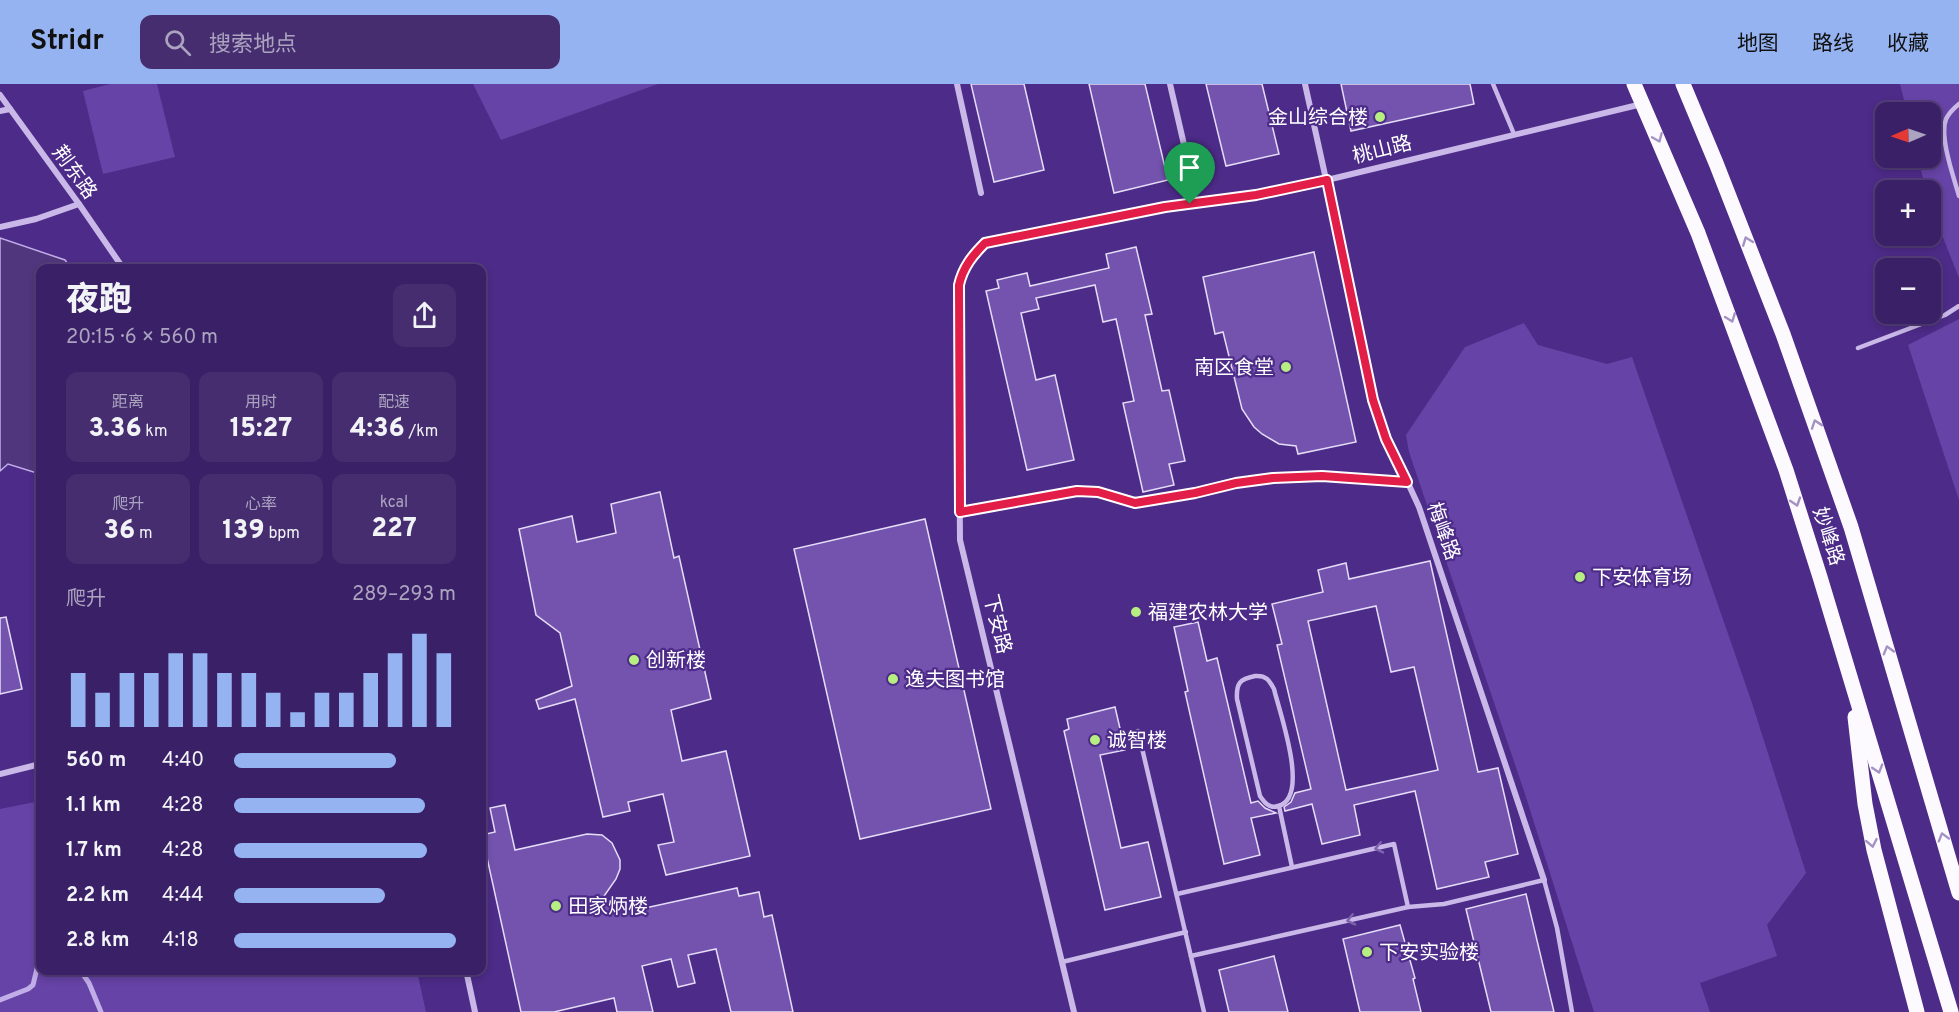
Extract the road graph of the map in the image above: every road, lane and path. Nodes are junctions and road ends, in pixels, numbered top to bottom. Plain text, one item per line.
1 (957, 84) edge
2 (1170, 84) edge
3 (1305, 84) edge
4 (1492, 84) edge
5 (1634, 84) edge
6 (1683, 84) edge
7 (0, 95) edge
8 (1643, 104) junction
9 (1959, 104) edge
10 (10, 109) junction
11 (0, 111) edge
12 (1514, 134) junction
13 (1185, 149) dead end
14 (1327, 180) junction
15 (981, 193) dead end
16 (1959, 196) edge
17 (79, 204) junction
18 (0, 226) edge
19 (985, 243) joint
20 (120, 264) edge
21 (1959, 306) edge
22 (1858, 348) dead end
23 (1407, 482) junction
24 (960, 512) junction
25 (1852, 681) junction
26 (1138, 731) dead end
27 (36, 765) edge
28 (0, 774) edge
29 (1279, 806) junction
30 (1292, 867) junction
31 (1544, 880) junction
32 (1959, 893) edge
33 (1177, 894) junction
34 (1408, 907) junction
35 (1186, 932) junction
36 (1191, 956) junction
37 (1062, 962) junction
38 (466, 975) edge
39 (476, 1012) edge
40 (1074, 1012) edge
41 (1204, 1012) edge
42 (1572, 1012) edge
43 (1917, 1012) edge
44 (1951, 1012) edge

1 - 15 street
2 - 13 street
3 - 14 street, 梅峰路
4 - 12 lane
5 - 8 main road, 妙峰路
32 -> 6 main road, 妙峰路
7 - 10 street, 荆东路
8 - 12 street, 桃山路
8 -> 25 main road, 妙峰路
9 - 16 lane
10 - 11 street
10 - 17 street, 荆东路
12 - 14 street, 桃山路
14 - 19 street, 桃山路
14 - 23 street, 梅峰路
17 - 18 street
17 - 20 street, 荆东路
19 - 24 street, 下安路
21 - 22 lane
23 - 24 street
23 - 31 street, 梅峰路
24 - 37 street, 下安路
25 -> 43 main road
25 -> 44 main road, 妙峰路
26 - 33 lane
27 - 28 street
29 - 29 lane
29 - 30 lane
30 - 33 lane
34 -> 30 lane
31 - 34 lane
31 - 42 lane
33 - 35 lane
34 -> 36 lane
35 - 36 lane
35 - 37 lane
36 - 41 lane
37 - 40 street, 下安路
38 - 39 street

